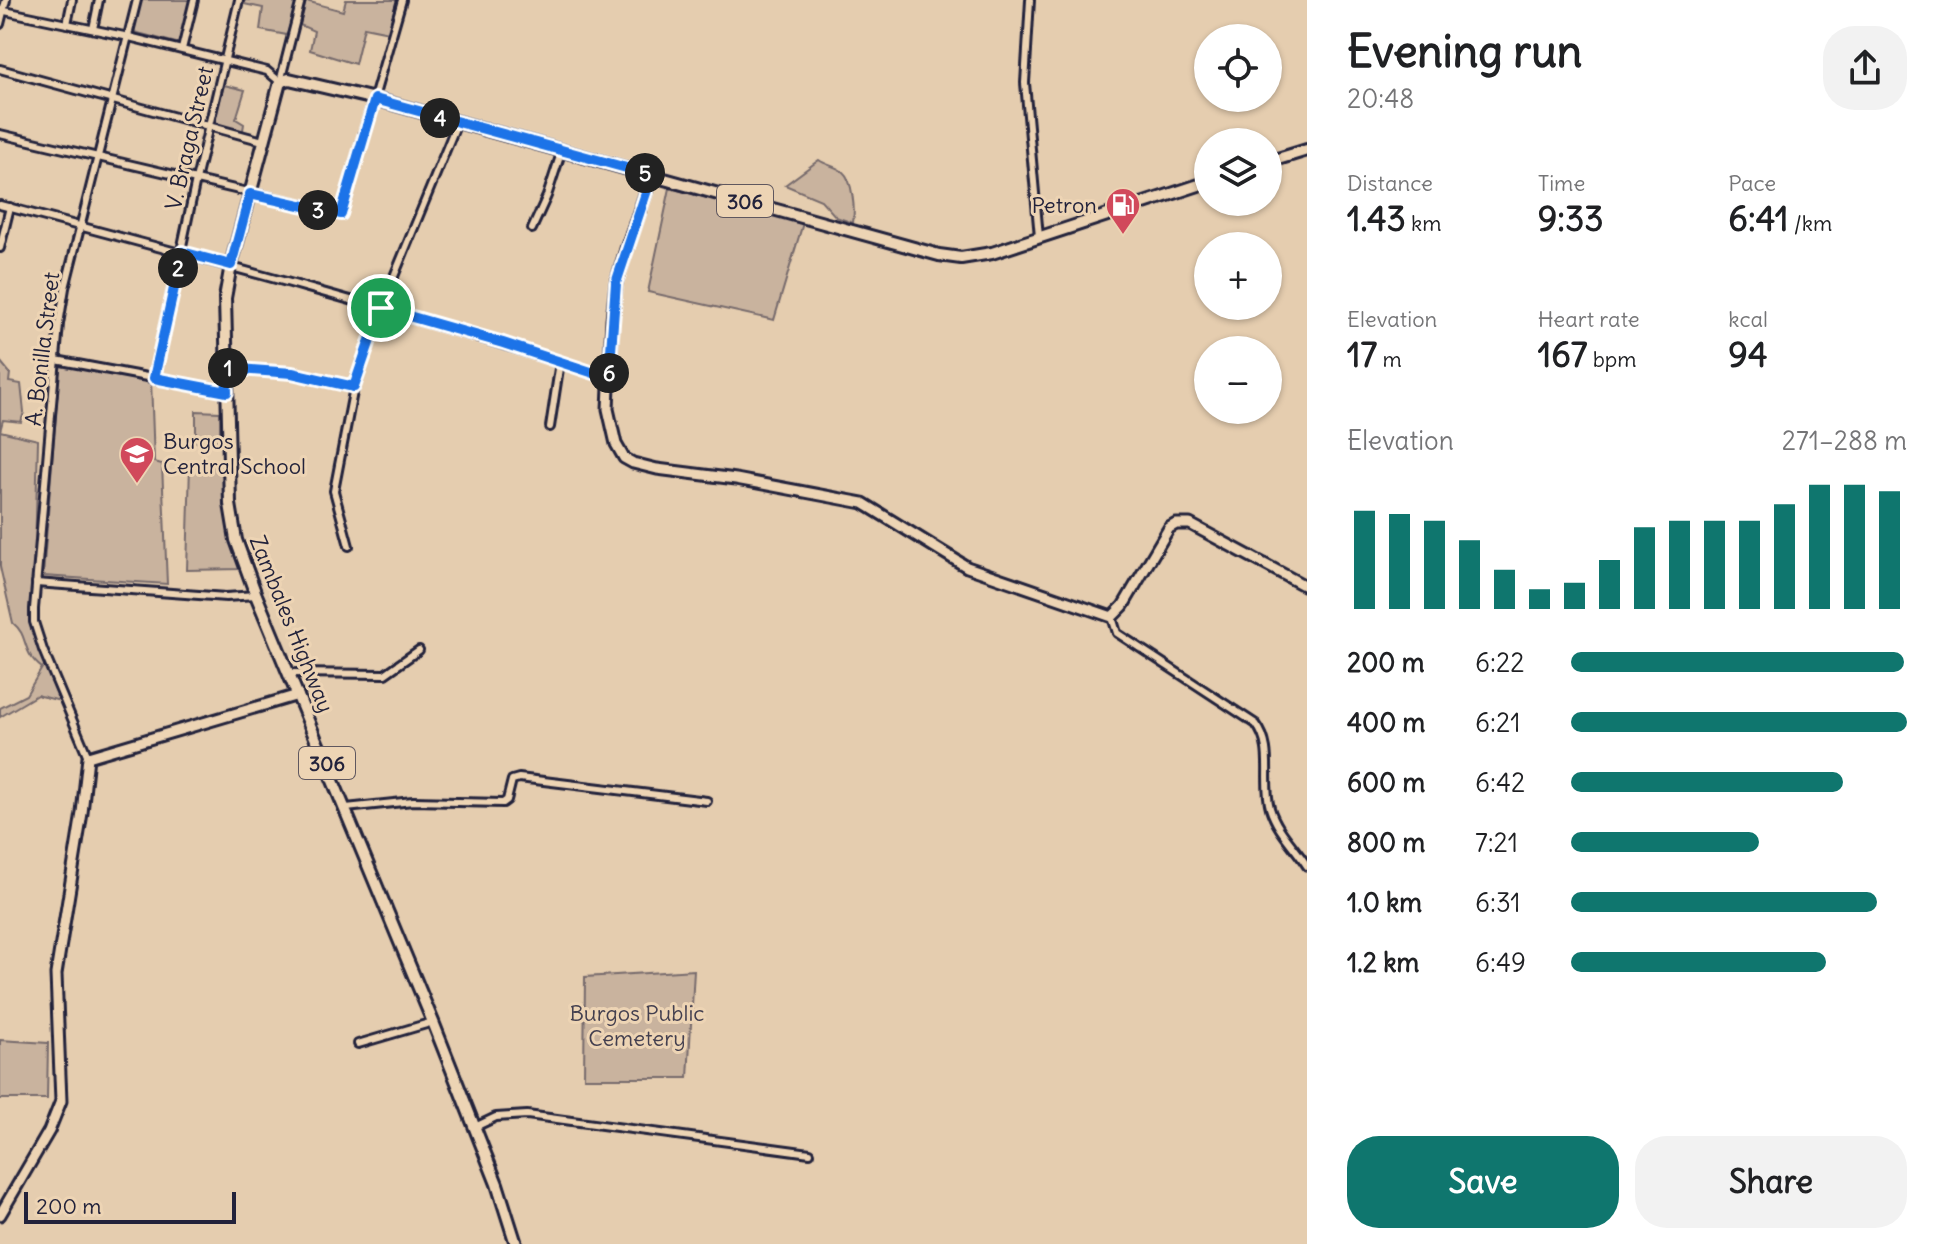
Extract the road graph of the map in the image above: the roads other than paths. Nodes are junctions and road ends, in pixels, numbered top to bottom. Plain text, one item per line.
1 (6, 0) edge
2 (72, 0) edge
3 (99, 0) edge
4 (137, 0) edge
5 (194, 0) edge
6 (239, 0) edge
7 (301, 0) edge
8 (402, 0) edge
9 (1030, 0) edge
10 (2, 10) edge
11 (0, 24) edge
12 (67, 24) junction
13 (93, 29) junction
14 (129, 37) junction
15 (182, 49) junction
16 (226, 61) junction
17 (0, 69) edge
18 (280, 82) junction
19 (375, 99) junction
20 (113, 100) junction
21 (457, 123) junction
22 (208, 126) junction
23 (0, 134) edge
24 (263, 141) junction
25 (562, 150) junction
26 (1307, 150) edge
27 (97, 158) junction
28 (1282, 158) edge
29 (652, 175) junction
30 (196, 180) junction
31 (1194, 187) edge
32 (250, 194) junction
33 (0, 205) edge
34 (10, 207) junction
35 (80, 226) junction
36 (532, 229) dead end
37 (1039, 237) junction
38 (0, 248) edge
39 (182, 252) junction
40 (231, 265) junction
41 (381, 308) junction
42 (56, 360) junction
43 (560, 362) junction
44 (226, 368) junction
45 (154, 378) junction
46 (609, 378) junction
47 (354, 387) junction
48 (227, 392) junction
49 (550, 427) dead end
50 (349, 546) dead end
51 (36, 583) junction
52 (1307, 587) edge
53 (256, 595) junction
54 (1112, 617) junction
55 (419, 650) dead end
56 (289, 673) junction
57 (298, 695) junction
58 (88, 757) junction
59 (707, 801) dead end
60 (346, 808) junction
61 (1307, 866) edge
62 (433, 1022) junction
63 (358, 1044) dead end
64 (475, 1127) junction
65 (810, 1153) dead end
66 (0, 1215) edge
67 (516, 1244) edge

1 - 10 street
2 - 12 street
3 - 13 street
4 - 14 street, A. Bonilla Street
5 - 15 street
6 - 16 street, V. Braga Street
7 - 18 street
8 - 19 street
9 - 37 street
10 - 11 street
10 - 12 street
12 - 13 street
13 - 14 street
14 - 15 street
14 - 20 street, A. Bonilla Street
15 - 16 street
16 - 18 street
16 - 22 street, V. Braga Street
17 - 20 street
18 - 19 main road, 306
18 - 24 main road, Zambales Highway / 306
19 - 21 main road, 306
19 - 32 street
20 - 22 street
20 - 27 street, A. Bonilla Street
21 - 25 main road, 306
21 - 41 street
22 - 24 street
22 - 30 street, V. Braga Street
23 - 27 street
24 - 32 main road, Zambales Highway / 306
25 - 29 main road, 306
25 - 36 street
26 - 28 main road
27 - 30 street
27 - 35 street, A. Bonilla Street
29 - 37 main road, 306
29 - 46 street
30 - 32 street
30 - 39 street, V. Braga Street
31 - 37 main road, 306
32 - 40 main road, Zambales Highway / 306
33 - 34 street
34 - 35 street
34 - 38 street
35 - 39 street
35 - 42 street, A. Bonilla Street
39 - 40 street
39 - 45 street, V. Braga Street
40 - 41 street
40 - 44 main road, Zambales Highway / 306
41 - 43 street
41 - 47 street
42 - 45 street
42 - 51 street, A. Bonilla Street
43 - 46 street
43 - 49 street
44 - 47 street
44 - 48 main road, Zambales Highway / 306
45 - 48 street
46 - 54 street
47 - 50 street
48 - 53 main road, Zambales Highway / 306
51 - 53 street
51 - 58 street, A. Bonilla Street
52 - 54 street
53 - 56 main road, Zambales Highway / 306
54 - 61 street
55 - 56 street
56 - 57 main road, Zambales Highway / 306
57 - 58 street
57 - 60 main road, Zambales Highway / 306
58 - 66 street
59 - 60 street
60 - 62 main road, Zambales Highway / 306
62 - 63 street
62 - 64 main road, Zambales Highway / 306
64 - 65 street
64 - 67 main road, Zambales Highway / 306

